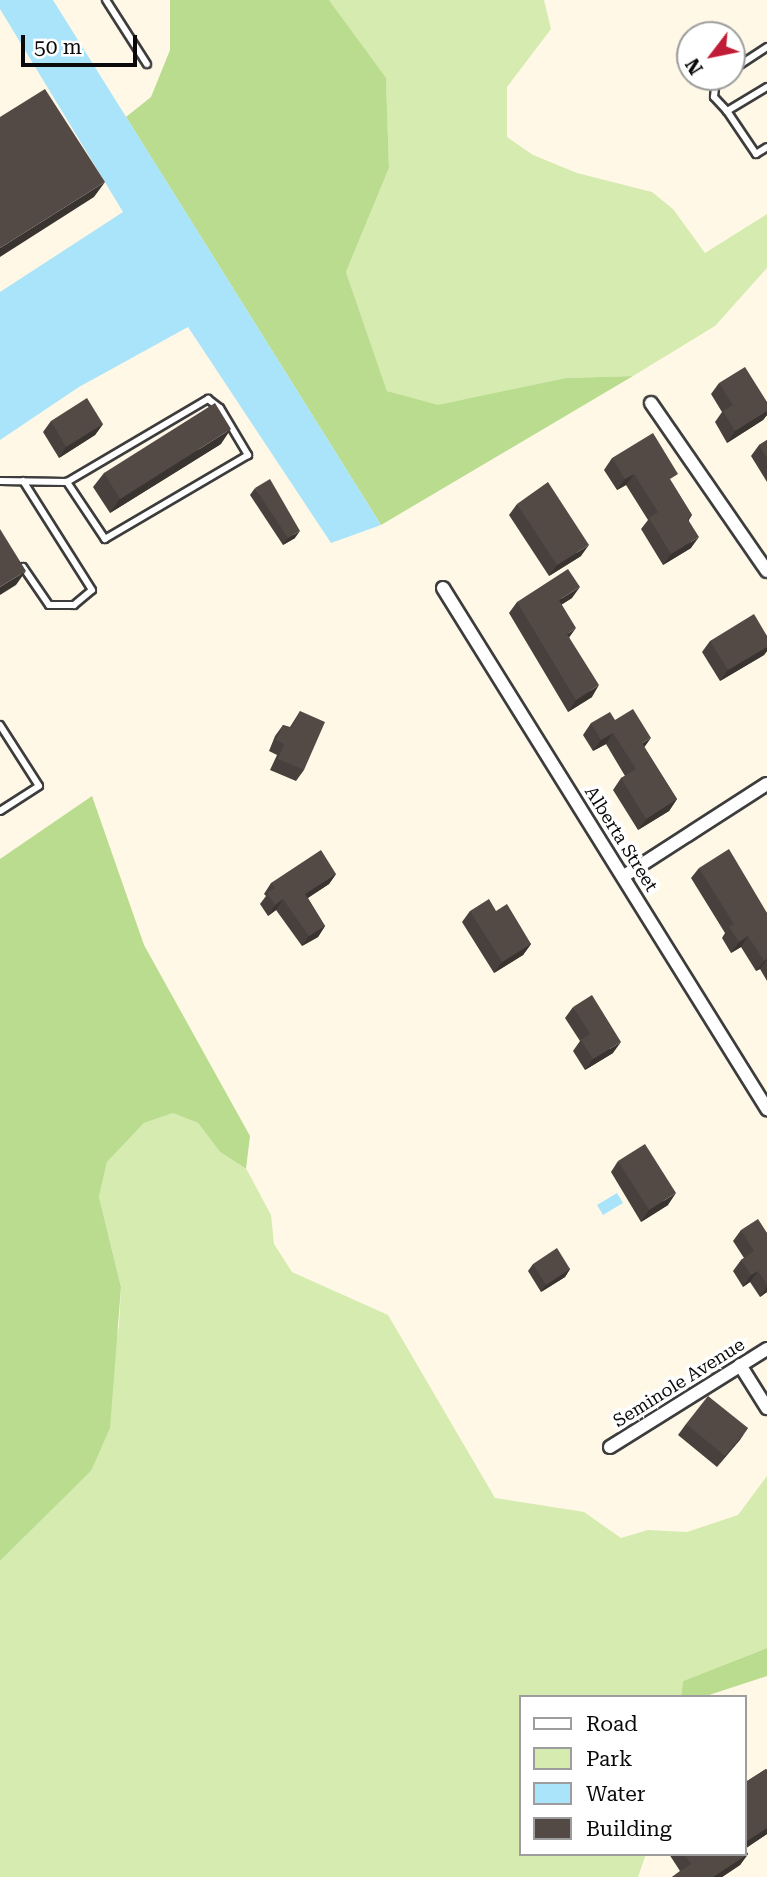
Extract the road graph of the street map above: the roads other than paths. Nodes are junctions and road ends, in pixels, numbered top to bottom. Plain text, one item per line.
1 (106, 0) edge
2 (767, 47) edge
3 (746, 61) edge
4 (147, 64) dead end
5 (767, 87) edge
6 (715, 91) edge
7 (727, 111) junction
8 (767, 147) edge
9 (651, 403) dead end
10 (0, 481) edge
11 (23, 481) junction
12 (67, 481) junction
13 (14, 554) edge
14 (767, 571) edge
15 (443, 588) dead end
16 (0, 725) edge
17 (767, 784) edge
18 (0, 811) edge
19 (624, 876) junction
20 (767, 1109) edge
21 (767, 1349) edge
22 (740, 1366) junction
23 (767, 1408) edge
24 (610, 1447) dead end

1 - 4 lane
2 - 3 lane
5 - 7 lane
6 - 7 lane
7 - 8 lane
9 - 14 street
10 - 11 lane
11 - 12 lane
11 - 13 lane
12 - 12 lane
15 - 19 street, Alberta Street
16 - 18 lane
17 - 19 street
19 - 20 street, Alberta Street
21 - 22 street, Seminole Avenue
22 - 23 street
22 - 24 street, Seminole Avenue

